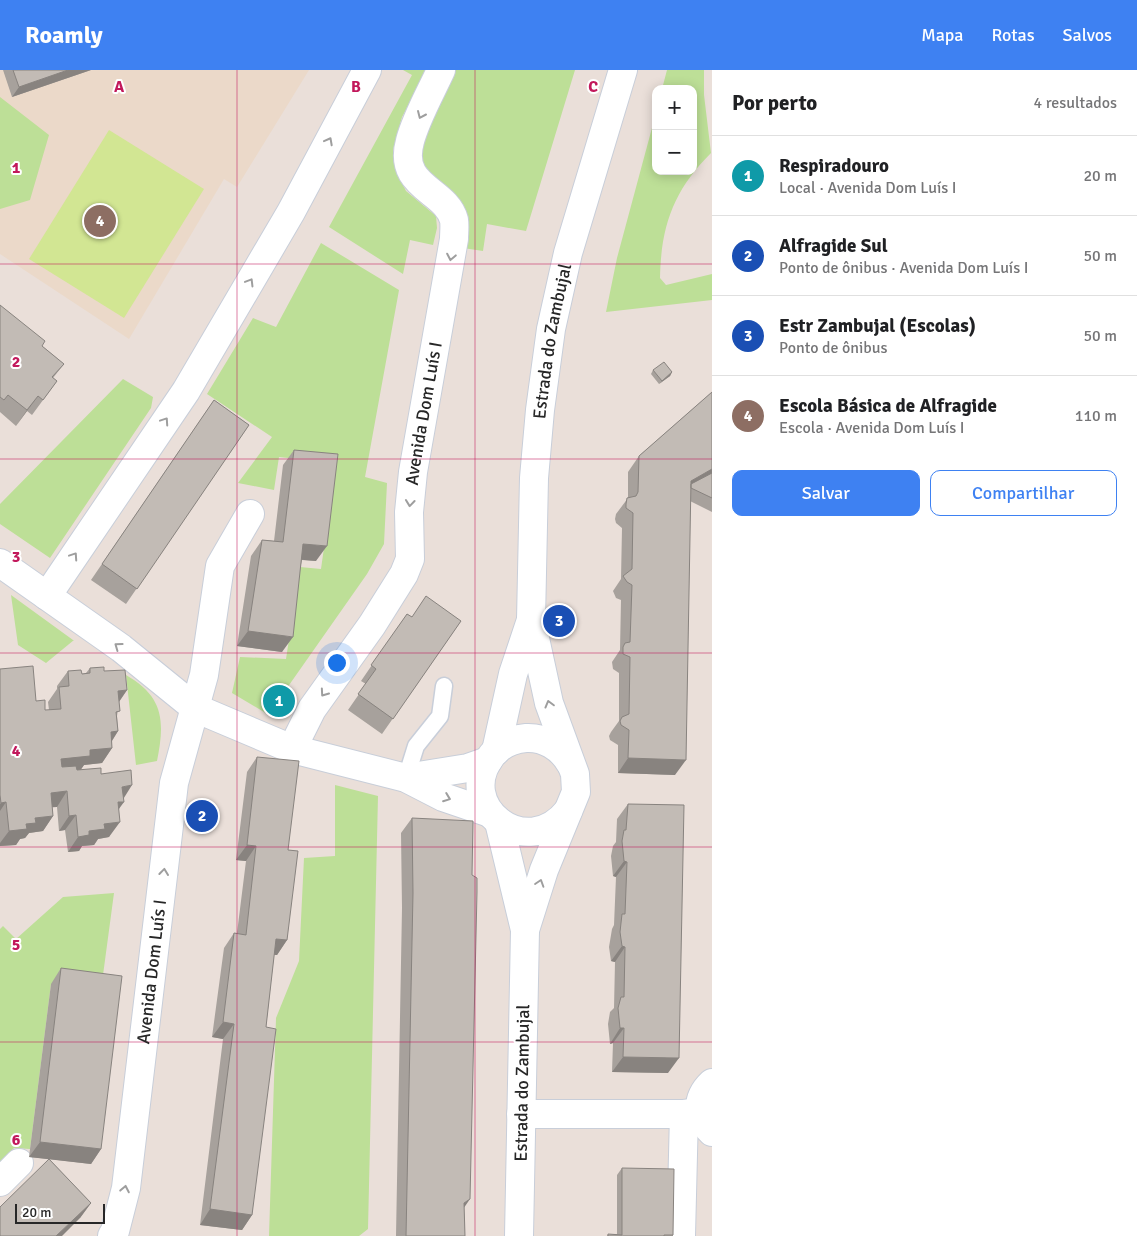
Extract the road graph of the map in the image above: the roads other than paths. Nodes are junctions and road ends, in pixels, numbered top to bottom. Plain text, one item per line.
1 (367, 70) edge
2 (441, 70) edge
3 (623, 70) edge
4 (250, 514) dead end
5 (0, 563) edge
6 (47, 596) junction
7 (531, 620) junction
8 (444, 686) dead end
9 (195, 708) junction
10 (292, 748) junction
11 (492, 756) junction
12 (572, 766) junction
13 (406, 778) junction
14 (569, 810) junction
15 (494, 817) junction
16 (525, 930) junction
17 (712, 1083) edge
18 (521, 1114) junction
19 (699, 1119) edge
20 (119, 1234) edge
21 (519, 1236) edge
22 (681, 1236) edge

6 -> 1 street
2 -> 10 street, Avenida Dom Luís I
3 - 7 street, Estrada do Zambujal
4 - 9 street, Avenida Dom Luís I
5 - 6 street
9 -> 6 street
7 - 11 street, Estrada do Zambujal
12 -> 7 street, Estrada do Zambujal
8 - 13 lane
9 - 10 street
20 -> 9 street, Avenida Dom Luís I
10 - 13 street
11 - 12 street, Estrada do Zambujal
11 - 13 street
11 - 15 street, Estrada do Zambujal
12 - 14 street, Estrada do Zambujal
13 -> 15 street
14 - 15 street
16 -> 14 street, Estrada do Zambujal
15 - 16 street, Estrada do Zambujal
16 - 18 street, Estrada do Zambujal
17 - 19 street
18 - 19 street
18 - 21 street, Estrada do Zambujal
19 - 22 street

